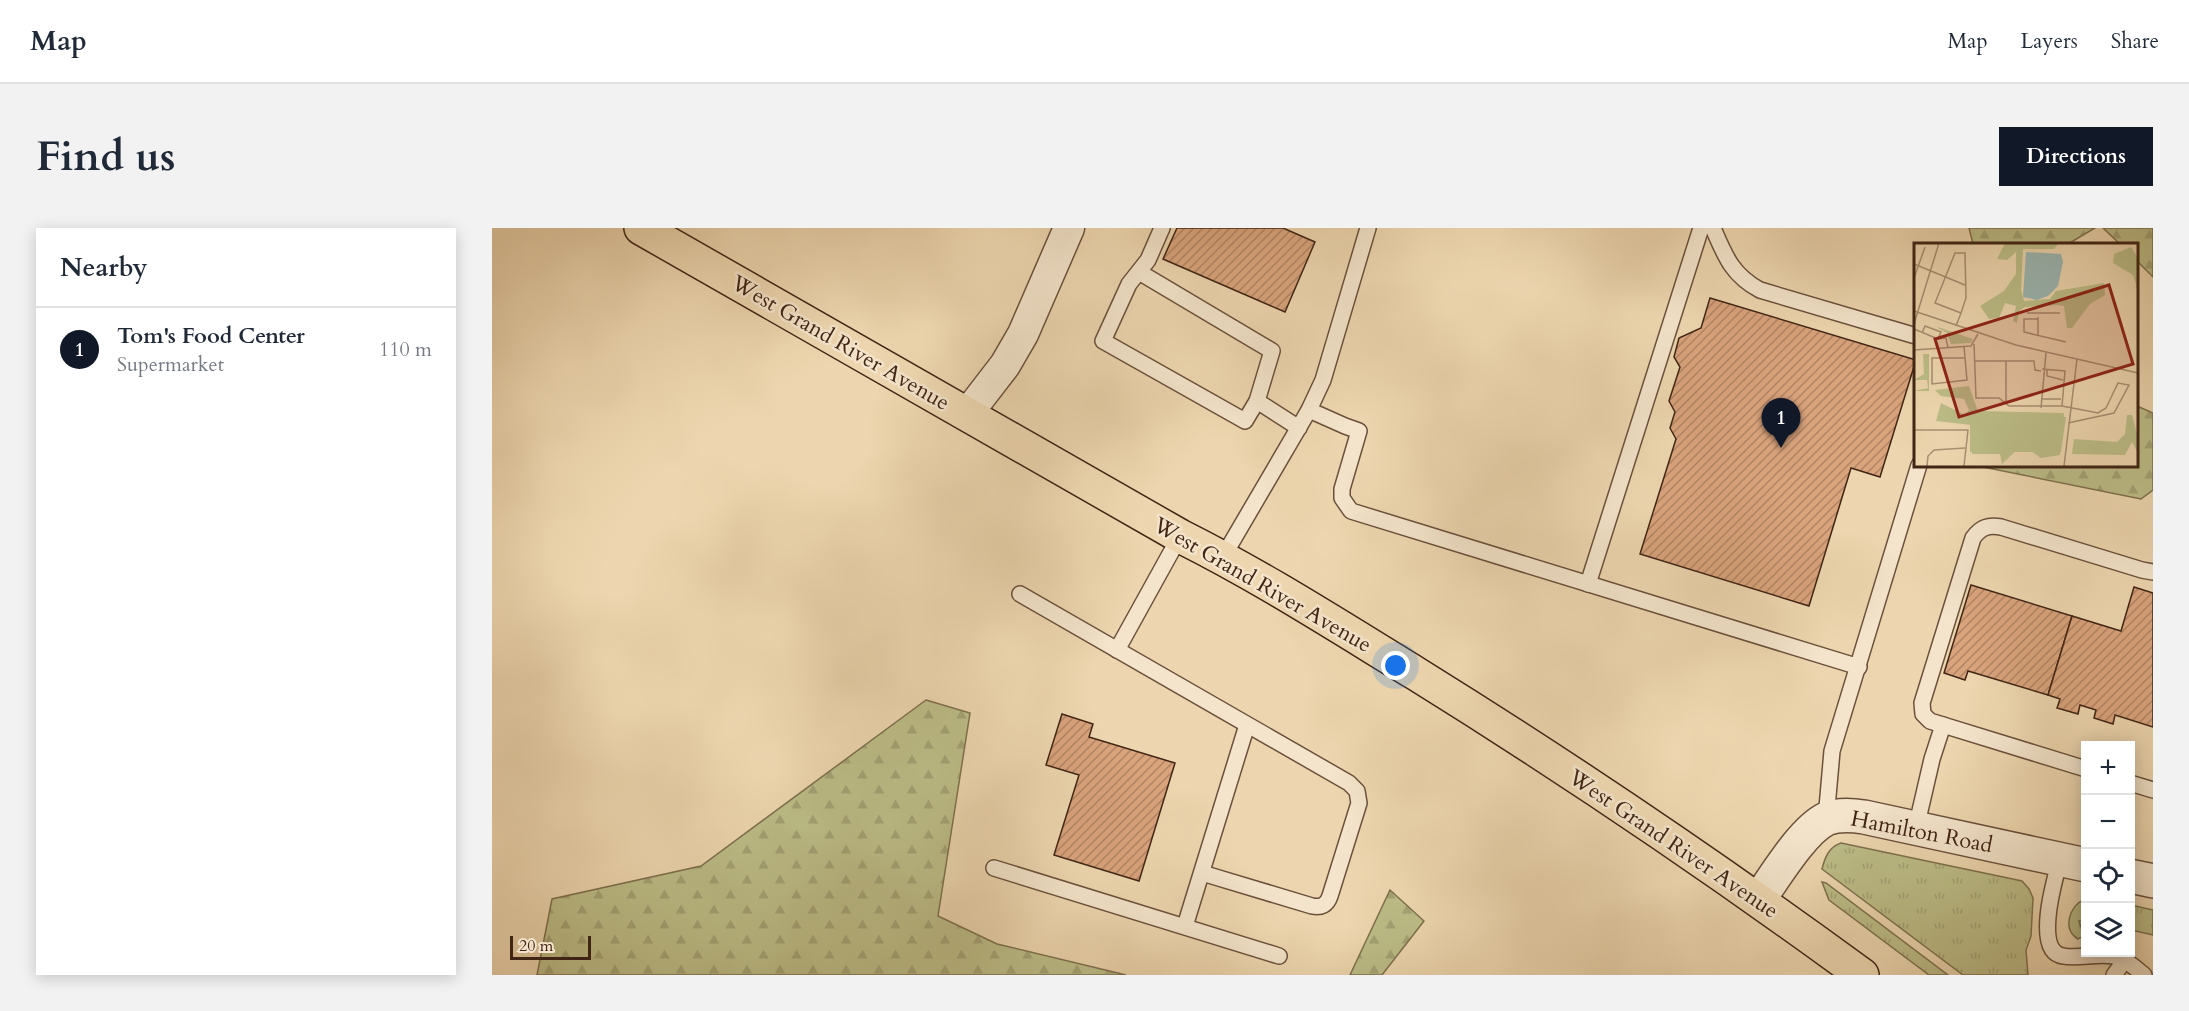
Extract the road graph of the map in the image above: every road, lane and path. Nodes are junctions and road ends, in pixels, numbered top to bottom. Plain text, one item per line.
1 (641, 228) edge
2 (1069, 228) edge
3 (1162, 228) edge
4 (1368, 228) edge
5 (1701, 228) edge
6 (1713, 228) edge
7 (1139, 272) junction
8 (1914, 335) edge
9 (1257, 401) junction
10 (1309, 410) junction
11 (968, 413) junction
12 (1299, 428) junction
13 (1919, 466) edge
14 (1180, 536) junction
15 (1223, 557) junction
16 (2153, 572) edge
17 (1588, 584) junction
18 (1020, 594) dead end
19 (1117, 650) junction
20 (1858, 667) junction
21 (1246, 725) junction
22 (1942, 725) junction
23 (2081, 768) edge
24 (2135, 785) edge
25 (2153, 790) edge
26 (1826, 819) junction
27 (1916, 828) junction
28 (2073, 862) edge
29 (994, 868) dead end
30 (1202, 873) junction
31 (2135, 877) edge
32 (2153, 881) edge
33 (1759, 899) junction
34 (1185, 926) junction
35 (1279, 956) dead end
36 (2125, 960) junction
37 (1862, 975) edge
38 (2114, 975) edge
39 (2144, 975) edge

1 - 11 main road, West Grand River Avenue
2 - 11 street
3 - 7 lane
4 - 10 lane
5 - 17 lane
6 - 8 lane
7 - 9 lane
7 - 9 lane
9 - 12 lane
10 - 12 lane
10 - 17 lane
11 - 14 main road, West Grand River Avenue
12 - 15 lane
13 - 20 lane
14 - 15 main road, West Grand River Avenue
14 - 19 lane
15 - 33 main road, West Grand River Avenue
16 - 22 lane
17 - 20 lane
18 - 19 lane
19 - 21 lane
20 - 26 lane
21 - 30 lane
21 - 30 lane
22 - 23 lane
22 - 27 lane
24 - 25 lane
26 - 27 street, Hamilton Road
26 - 33 street, Hamilton Road
27 - 28 street, Hamilton Road
28 - 36 lane
29 - 34 lane
30 - 34 lane
31 - 32 street
33 - 37 main road, West Grand River Avenue
34 - 35 lane
36 - 38 lane
36 - 39 lane

